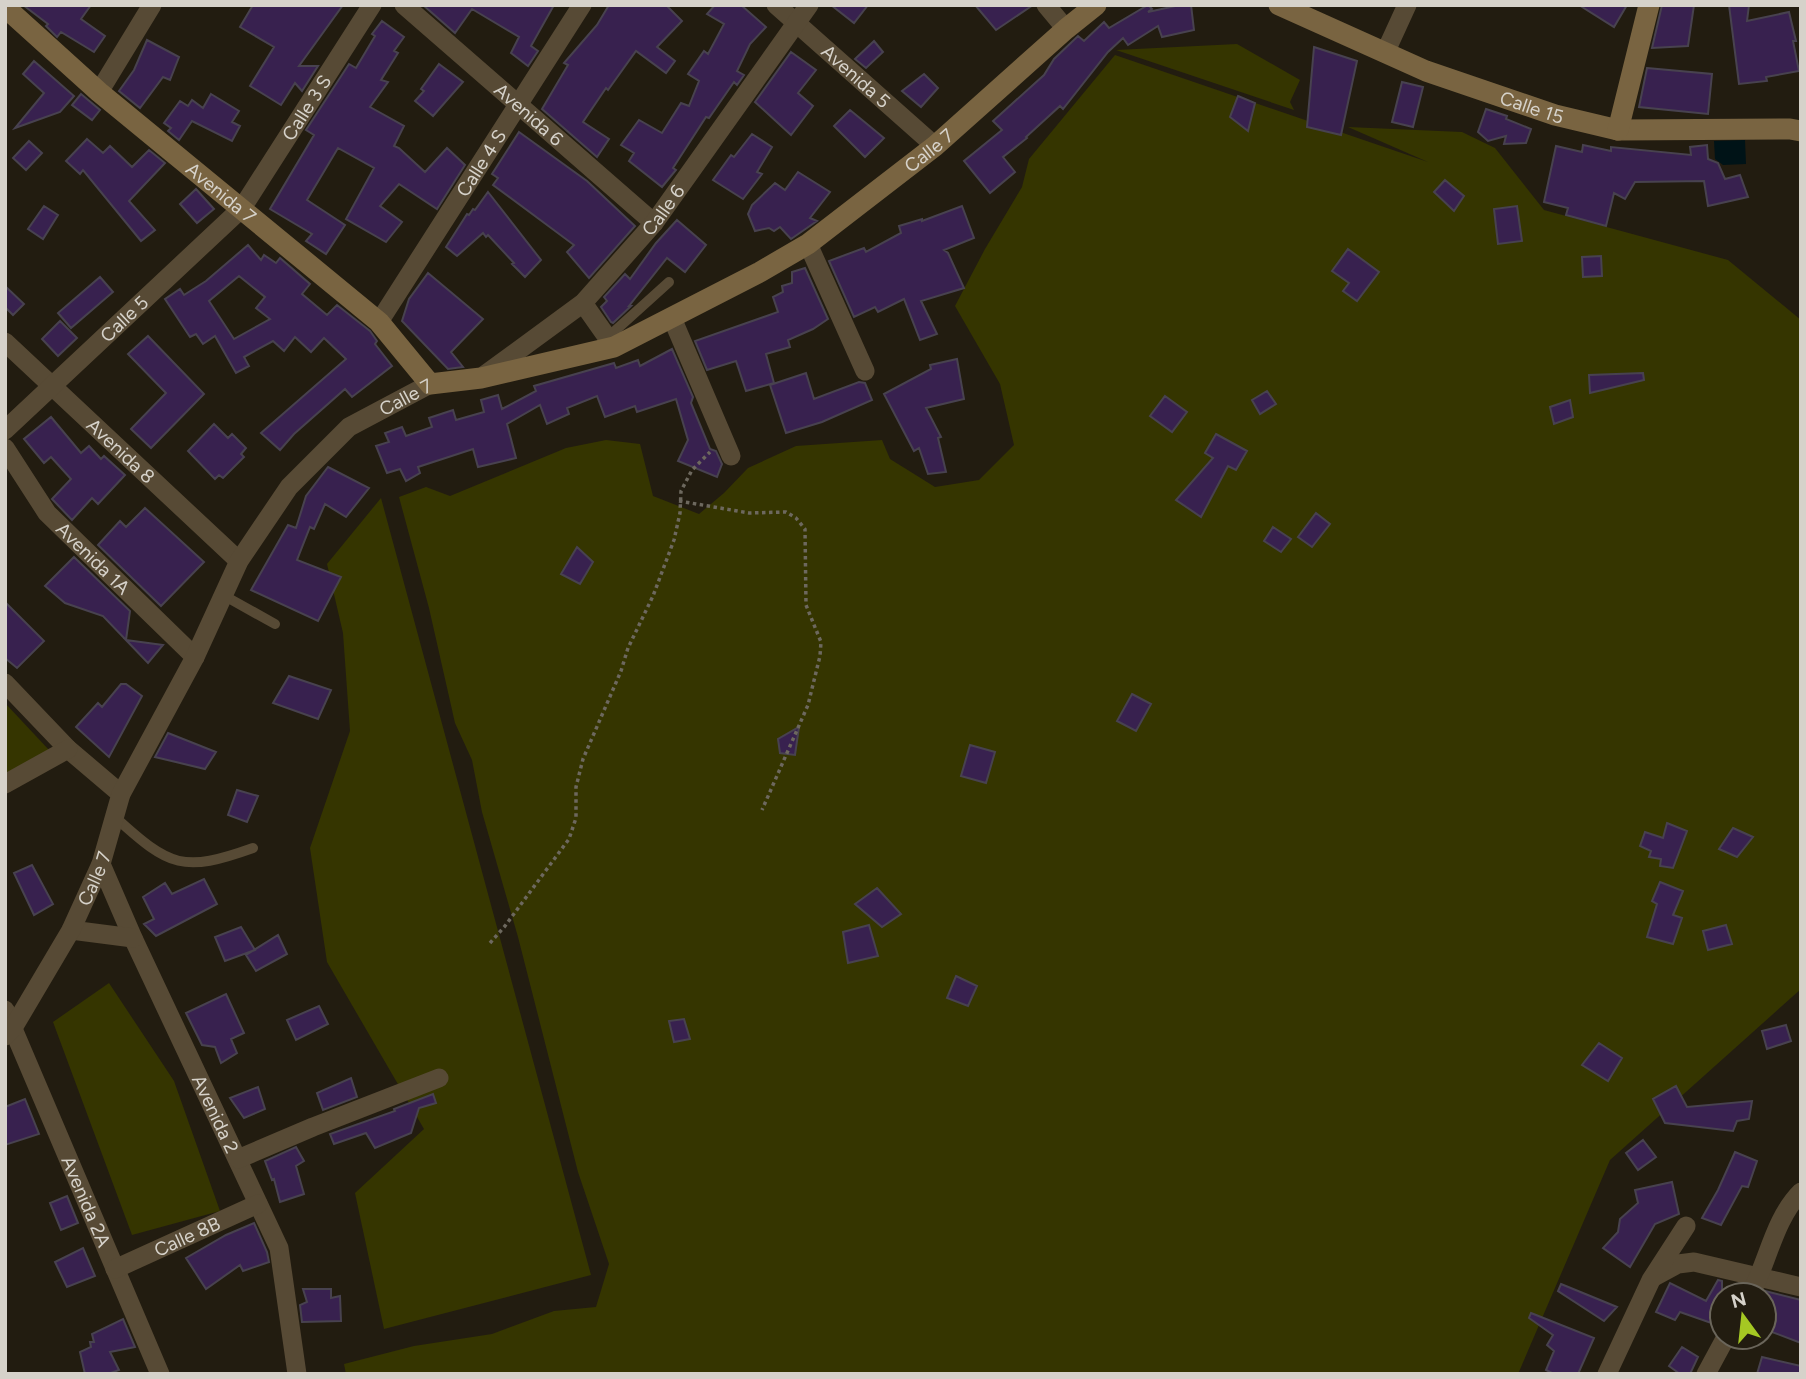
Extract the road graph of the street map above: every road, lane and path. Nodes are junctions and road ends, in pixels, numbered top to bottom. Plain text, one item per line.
1 (152, 5) edge
2 (372, 5) edge
3 (404, 5) edge
4 (582, 5) edge
5 (776, 5) edge
6 (809, 5) edge
7 (1046, 5) edge
8 (1096, 5) edge
9 (1279, 5) edge
10 (1407, 5) edge
11 (1649, 5) edge
12 (5, 6) edge
13 (796, 23) junction
14 (1066, 29) junction
15 (1385, 53) junction
16 (100, 92) junction
17 (519, 105) junction
18 (1618, 130) junction
19 (1801, 131) edge
20 (935, 146) junction
21 (242, 208) junction
22 (654, 223) junction
23 (808, 244) junction
24 (669, 282) dead end
25 (583, 303) junction
26 (672, 318) junction
27 (379, 321) junction
28 (5, 342) edge
29 (610, 342) junction
30 (865, 371) dead end
31 (481, 378) junction
32 (430, 384) junction
33 (53, 385) junction
34 (5, 430) edge
35 (727, 447) joint
36 (5, 448) edge
37 (679, 501) junction
38 (239, 561) junction
39 (223, 594) junction
40 (275, 624) dead end
41 (195, 657) junction
42 (5, 684) edge
43 (68, 749) junction
44 (5, 784) edge
45 (121, 794) junction
46 (762, 810) dead end
47 (116, 818) junction
48 (253, 848) dead end
49 (101, 864) junction
50 (71, 930) junction
51 (133, 938) junction
52 (490, 943) dead end
53 (8, 1025) edge
54 (439, 1078) dead end
55 (238, 1160) junction
56 (1801, 1192) edge
57 (258, 1204) junction
58 (1686, 1226) dead end
59 (116, 1269) junction
60 (1651, 1280) junction
61 (1740, 1281) edge
62 (1756, 1281) edge
63 (1778, 1287) edge
64 (1801, 1287) edge
65 (1718, 1351) edge
66 (160, 1374) edge
67 (297, 1374) edge
68 (1607, 1374) edge
69 (1706, 1374) edge

1 - 16 street
2 - 21 street, Calle 3 S
3 - 17 street, Avenida 6
4 - 17 street, Calle 4 S
5 - 13 street, Avenida 5
6 - 13 street, Calle 6
7 - 14 street
8 - 14 main road
9 - 15 main road, Calle 15
10 - 15 street
11 - 18 main road
12 - 16 main road, Avenida 7
13 - 20 street, Avenida 5
13 - 22 street, Calle 6
14 - 20 main road, Calle 7
15 - 18 main road, Calle 15
16 - 21 main road, Avenida 7
17 - 22 street, Avenida 6
17 - 27 street, Calle 4 S
18 - 19 main road, Calle 15
20 - 23 main road, Calle 7
21 - 27 main road, Avenida 7
21 - 33 street, Calle 5
22 - 25 street, Calle 6
23 - 26 main road, Calle 7
23 - 30 street
24 - 29 lane
25 - 29 street
25 - 31 street, Calle 6
26 - 29 main road, Calle 7
26 - 35 street
27 - 32 main road, Avenida 7
28 - 33 street, Avenida 8
29 - 31 main road, Calle 7
31 - 32 main road, Calle 7
32 - 38 street, Calle 7
33 - 34 street, Calle 5
33 - 38 street, Avenida 8
35 - 37 path
36 - 41 street, Avenida 1A
37 - 46 path
37 - 52 path
38 - 39 street, Calle 7
39 - 40 lane
39 - 41 street, Calle 7
41 - 45 street, Calle 7
42 - 43 street
43 - 44 street
43 - 45 street
45 - 47 street, Calle 7
47 - 48 lane
47 - 49 street, Calle 7
49 - 50 street, Calle 7
49 - 51 street, Avenida 2
50 - 51 street
50 - 53 street, Calle 7
51 - 55 street, Avenida 2
53 - 59 street, Avenida 2A
54 - 55 street
55 - 57 street, Avenida 2
56 - 62 street
57 - 59 street, Calle 8B
57 - 67 street, Avenida 2
58 - 60 street
59 - 66 street, Avenida 2A
60 - 61 street
60 - 68 street
63 - 64 street
65 - 69 street

